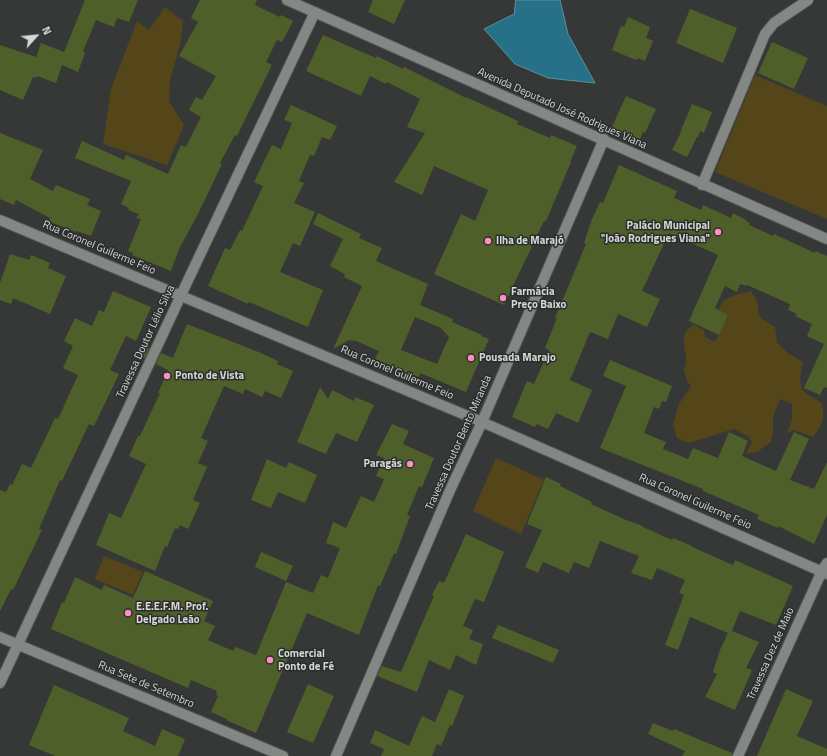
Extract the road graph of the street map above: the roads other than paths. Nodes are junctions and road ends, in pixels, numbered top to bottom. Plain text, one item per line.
1 (287, 0) edge
2 (808, 0) edge
3 (315, 12) junction
4 (604, 139) junction
5 (702, 185) junction
6 (0, 220) edge
7 (827, 239) edge
8 (181, 295) junction
9 (482, 422) junction
10 (825, 569) edge
11 (0, 637) edge
12 (18, 644) junction
13 (0, 683) edge
14 (283, 756) edge
15 (336, 756) edge
16 (738, 756) edge

1 - 3 street, Avenida Deputado José Rodrigues Viana
2 - 5 street
3 - 4 street, Avenida Deputado José Rodrigues Viana
3 - 8 street, Travessa Doutor Lélio Silva
4 - 5 street, Avenida Deputado José Rodrigues Viana
4 - 9 street, Travessa Doutor Bento Miranda
5 - 7 street, Avenida Deputado José Rodrigues Viana
6 - 8 street, Rua Coronel Guilerme Feio
8 - 9 street, Rua Coronel Guilerme Feio
8 - 12 street, Travessa Doutor Lélio Silva
9 - 10 street, Rua Coronel Guilerme Feio
9 - 15 street, Travessa Doutor Bento Miranda
10 - 16 street, Travessa Dez de Maio
11 - 12 street, Rua Sete de Setembro
12 - 13 street, Travessa Doutor Lélio Silva
12 - 14 street, Rua Sete de Setembro

